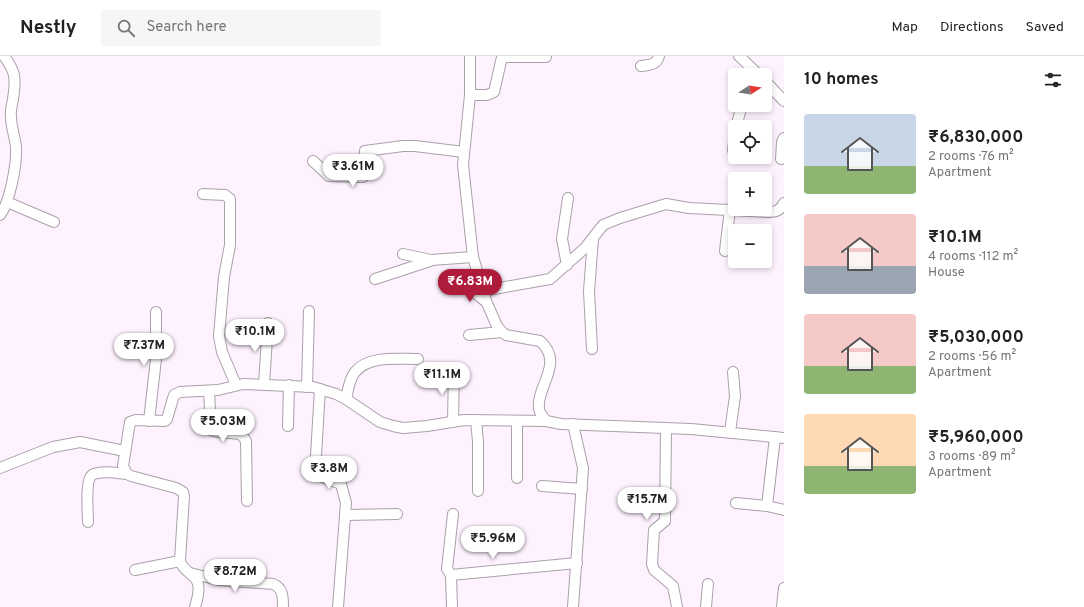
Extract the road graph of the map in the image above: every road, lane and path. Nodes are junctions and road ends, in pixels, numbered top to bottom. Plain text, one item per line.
1 (4, 56) edge
2 (470, 56) edge
3 (659, 56) edge
4 (739, 56) edge
5 (546, 57) dead end
6 (641, 66) dead end
7 (752, 68) edge
8 (772, 88) edge
9 (470, 96) junction
10 (784, 100) edge
11 (784, 138) edge
12 (464, 152) junction
13 (781, 159) dead end
14 (313, 161) dead end
15 (203, 194) dead end
16 (568, 198) dead end
17 (7, 202) junction
18 (784, 203) edge
19 (728, 209) edge
20 (772, 212) edge
21 (0, 215) edge
22 (729, 216) edge
23 (54, 222) dead end
24 (593, 239) junction
25 (725, 251) dead end
26 (402, 254) dead end
27 (473, 257) junction
28 (431, 260) junction
29 (567, 265) junction
30 (375, 279) dead end
31 (468, 287) dead end
32 (483, 291) junction
33 (486, 301) junction
34 (309, 311) dead end
35 (156, 312) dead end
36 (268, 323) dead end
37 (502, 332) junction
38 (469, 335) dead end
39 (592, 349) dead end
40 (418, 359) dead end
41 (454, 370) dead end
42 (733, 372) dead end
43 (264, 384) junction
44 (236, 385) junction
45 (290, 385) junction
46 (307, 387) junction
47 (320, 389) junction
48 (209, 391) junction
49 (346, 399) junction
50 (476, 420) junction
51 (149, 421) junction
52 (517, 421) junction
53 (546, 421) junction
54 (453, 422) junction
55 (573, 424) junction
56 (288, 426) dead end
57 (666, 428) junction
58 (730, 432) junction
59 (780, 438) edge
60 (125, 451) junction
61 (0, 468) edge
62 (127, 474) junction
63 (517, 478) dead end
64 (542, 486) dead end
65 (582, 489) junction
66 (478, 491) dead end
67 (247, 501) dead end
68 (736, 503) dead end
69 (767, 506) junction
70 (784, 510) edge
71 (397, 514) dead end
72 (453, 514) dead end
73 (345, 515) junction
74 (88, 522) dead end
75 (180, 561) junction
76 (577, 564) junction
77 (135, 570) dead end
78 (190, 573) junction
79 (451, 575) junction
80 (708, 584) dead end
81 (784, 588) edge
82 (195, 607) edge
83 (283, 607) edge
84 (338, 607) edge
85 (452, 607) edge
86 (573, 607) edge
87 (677, 607) edge
88 (706, 607) edge
89 (782, 607) edge

1 - 17 street
2 - 9 street
3 - 6 street
4 - 7 street
5 - 9 street
8 - 10 street
9 - 12 street
11 - 13 street
12 - 14 street
12 - 27 street
15 - 44 street
16 - 29 street
17 - 21 street
17 - 23 street
18 - 20 street
19 - 24 street
22 - 25 street
24 - 29 street
24 - 39 street
26 - 28 street
27 - 28 street
27 - 32 street
28 - 30 street
29 - 32 street
31 - 33 street
32 - 33 street
33 - 37 street
34 - 46 street
35 - 51 street
36 - 43 street
37 - 38 street
37 - 53 street
40 - 49 street
41 - 54 street
42 - 58 street
43 - 44 street
43 - 45 street
44 - 48 street
45 - 46 street
45 - 56 street
46 - 47 street
47 - 49 street
47 - 73 street
48 - 51 street
48 - 67 street
49 - 54 street
50 - 52 street
50 - 54 street
50 - 66 street
51 - 60 street
52 - 53 street
52 - 63 street
53 - 55 street
55 - 57 street
55 - 65 street
57 - 58 street
57 - 87 street
58 - 59 street
59 - 69 street
60 - 61 street
60 - 62 street
62 - 74 street
62 - 75 street
64 - 65 street
65 - 76 street
68 - 69 street
69 - 70 street
71 - 73 street
72 - 79 street
73 - 84 street
75 - 77 street
75 - 78 street
76 - 79 street
76 - 86 street
78 - 82 street
78 - 83 street
79 - 85 street
80 - 88 street
81 - 89 street

